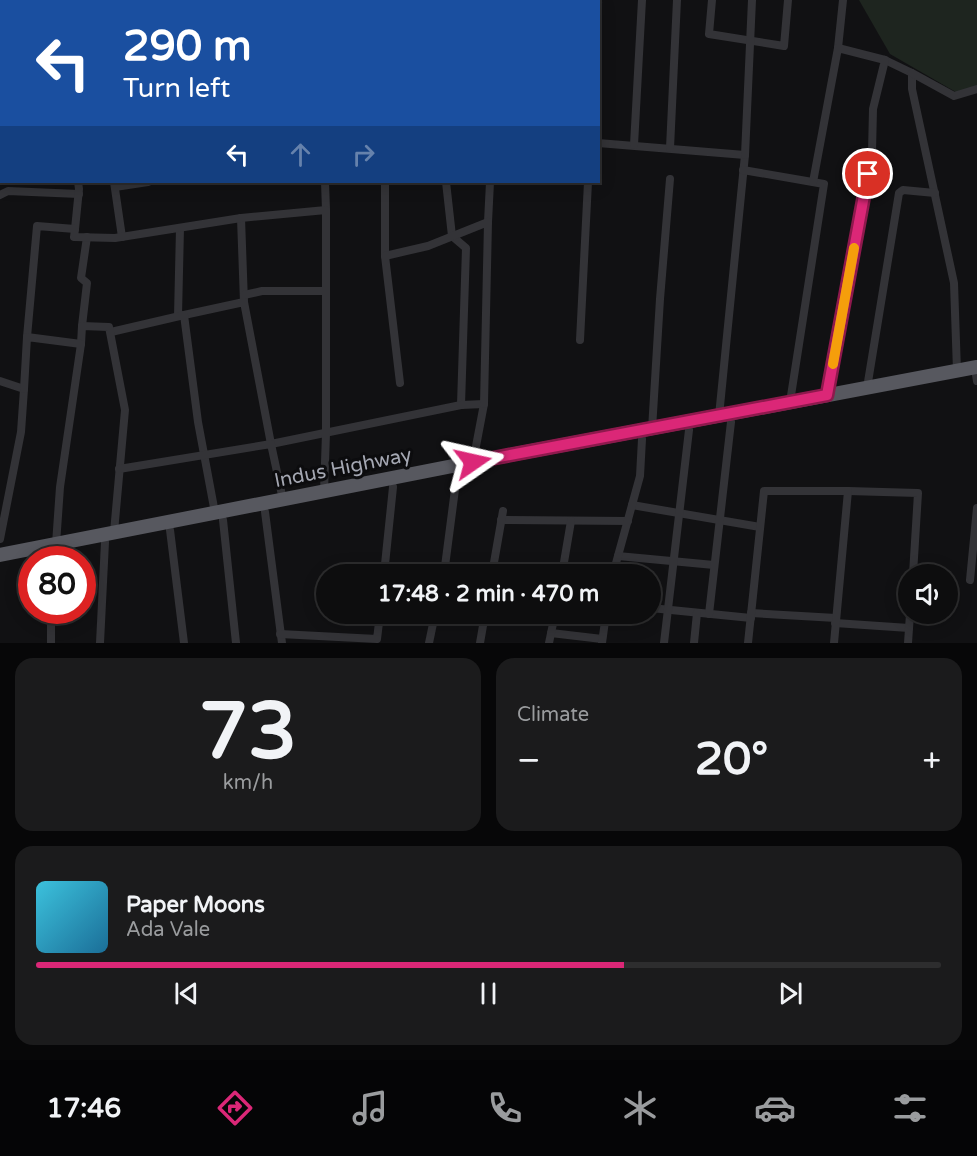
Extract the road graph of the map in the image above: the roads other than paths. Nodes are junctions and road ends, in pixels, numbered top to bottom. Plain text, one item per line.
1 (642, 0) edge
2 (677, 0) edge
3 (712, 0) edge
4 (752, 0) edge
5 (788, 0) edge
6 (843, 0) edge
7 (750, 41) junction
8 (838, 48) junction
9 (885, 60) junction
10 (912, 73) junction
11 (977, 89) edge
12 (600, 142) edge
13 (634, 146) junction
14 (670, 148) junction
15 (745, 154) junction
16 (743, 170) junction
17 (670, 178) dead end
18 (813, 182) junction
19 (78, 183) edge
20 (132, 183) edge
21 (325, 183) edge
22 (385, 183) edge
23 (446, 183) edge
24 (490, 183) edge
25 (588, 183) edge
26 (115, 184) edge
27 (935, 193) junction
28 (79, 194) junction
29 (0, 195) edge
30 (326, 210) junction
31 (241, 218) junction
32 (488, 222) junction
33 (180, 228) junction
34 (75, 229) junction
35 (452, 236) junction
36 (87, 237) junction
37 (122, 237) junction
38 (385, 256) junction
39 (326, 291) junction
40 (244, 298) junction
41 (181, 315) junction
42 (82, 326) junction
43 (111, 332) junction
44 (27, 337) junction
45 (580, 340) dead end
46 (81, 344) junction
47 (957, 370) junction
48 (977, 375) edge
49 (0, 381) edge
50 (400, 383) dead end
51 (24, 388) junction
52 (860, 392) junction
53 (827, 395) junction
54 (790, 402) junction
55 (484, 404) junction
56 (461, 405) junction
57 (725, 419) junction
58 (652, 429) junction
59 (689, 430) junction
60 (326, 433) junction
61 (626, 438) junction
62 (642, 439) junction
63 (271, 444) junction
64 (550, 452) junction
65 (205, 454) junction
66 (473, 462) junction
67 (119, 470) junction
68 (457, 474) junction
69 (401, 482) junction
70 (353, 490) junction
71 (10, 491) junction
72 (848, 491) junction
73 (324, 492) junction
74 (0, 493) edge
75 (283, 500) junction
76 (632, 505) junction
77 (977, 508) edge
78 (265, 512) junction
79 (678, 513) junction
80 (219, 516) junction
81 (718, 520) junction
82 (571, 521) junction
83 (628, 521) junction
84 (760, 527) junction
85 (170, 530) junction
86 (110, 537) junction
87 (0, 539) edge
88 (56, 544) junction
89 (81, 546) edge
90 (0, 555) edge
91 (618, 556) junction
92 (18, 561) edge
93 (672, 561) junction
94 (0, 563) edge
95 (386, 564) edge
96 (445, 564) edge
97 (494, 564) edge
98 (564, 564) edge
99 (616, 564) edge
100 (914, 564) edge
101 (714, 565) junction
102 (970, 580) dead end
103 (661, 609) edge
104 (667, 609) junction
105 (697, 613) junction
106 (709, 614) junction
107 (751, 616) junction
108 (836, 621) junction
109 (51, 624) edge
110 (379, 624) edge
111 (433, 624) edge
112 (483, 624) edge
113 (553, 624) edge
114 (605, 624) edge
115 (909, 624) edge
116 (909, 628) junction
117 (551, 633) junction
118 (281, 639) edge
119 (377, 641) edge
120 (602, 641) edge
121 (51, 643) edge
122 (100, 643) edge
123 (184, 643) edge
124 (236, 643) edge
125 (429, 643) edge
126 (480, 643) edge
127 (549, 643) edge
128 (664, 643) edge
129 (694, 643) edge
130 (748, 643) edge
131 (834, 643) edge
132 (908, 643) edge

1 - 13 street
2 - 14 street
3 - 7 street
4 - 7 street
5 - 7 street
6 - 8 street
7 - 15 street
8 - 9 street
8 - 18 street
9 - 10 street
9 - 53 street
10 - 11 street
10 - 27 street
12 - 13 street
13 - 14 street
14 - 15 street
15 - 16 street
16 - 18 street
16 - 57 street
17 - 58 street
18 - 54 street
19 - 28 street
20 - 26 street
21 - 30 street
22 - 38 street
23 - 35 street
24 - 32 street
25 - 45 street
26 - 37 street
27 - 47 street
27 - 52 street
28 - 29 street
28 - 34 street
30 - 31 street
30 - 39 street
31 - 33 street
31 - 40 street
32 - 35 street
32 - 55 street
33 - 37 street
33 - 41 street
34 - 36 street
34 - 44 street
35 - 38 street
35 - 56 street
36 - 37 street
36 - 42 street
38 - 50 street
39 - 40 street
39 - 60 street
40 - 41 street
40 - 63 street
41 - 43 street
41 - 65 street
42 - 43 street
42 - 46 street
43 - 67 street
44 - 46 street
44 - 51 street
46 - 88 street
47 - 48 highway, Indus Highway
47 - 52 highway, Indus Highway
48 - 52 highway, Indus Highway
49 - 51 street
51 - 71 street
52 - 53 highway, Indus Highway
52 - 57 highway, Indus Highway
53 - 54 highway, Indus Highway
54 - 57 highway, Indus Highway
55 - 56 street
55 - 66 street
56 - 60 street
57 - 58 highway, Indus Highway
57 - 59 highway, Indus Highway
57 - 81 street
58 - 61 highway, Indus Highway
59 - 62 highway, Indus Highway
59 - 79 street
60 - 63 street
60 - 73 street
61 - 62 highway, Indus Highway
61 - 64 highway, Indus Highway
62 - 76 street
63 - 65 street
63 - 75 street
64 - 66 highway, Indus Highway
64 - 68 highway, Indus Highway
65 - 67 street
65 - 80 street
66 - 69 highway, Indus Highway
67 - 86 street
68 - 69 highway, Indus Highway
68 - 96 street
69 - 70 highway, Indus Highway
69 - 95 street
70 - 73 highway, Indus Highway
70 - 78 highway, Indus Highway
71 - 74 street
71 - 87 street
72 - 84 street
72 - 100 street
72 - 108 street
73 - 75 highway, Indus Highway
75 - 80 highway, Indus Highway
76 - 79 street
76 - 83 street
77 - 102 street
78 - 80 highway, Indus Highway
78 - 118 street
79 - 81 street
79 - 93 street
80 - 85 highway, Indus Highway
80 - 86 highway, Indus Highway
80 - 124 street
81 - 84 street
81 - 101 street
82 - 83 street
82 - 97 street
82 - 98 street
83 - 91 street
84 - 107 street
85 - 86 highway, Indus Highway
85 - 123 street
86 - 88 highway, Indus Highway
86 - 89 highway, Indus Highway
86 - 122 street
88 - 90 highway, Indus Highway
91 - 93 street
91 - 99 street
92 - 94 highway, Indus Highway
93 - 101 street
93 - 104 street
101 - 106 street
103 - 104 street
104 - 105 street
104 - 128 street
105 - 106 street
105 - 129 street
106 - 107 street
107 - 108 street
107 - 130 street
108 - 116 street
108 - 131 street
109 - 121 street
110 - 119 street
111 - 125 street
112 - 126 street
113 - 117 street
114 - 120 street
115 - 116 street
116 - 132 street
117 - 120 street
117 - 127 street
118 - 119 street

